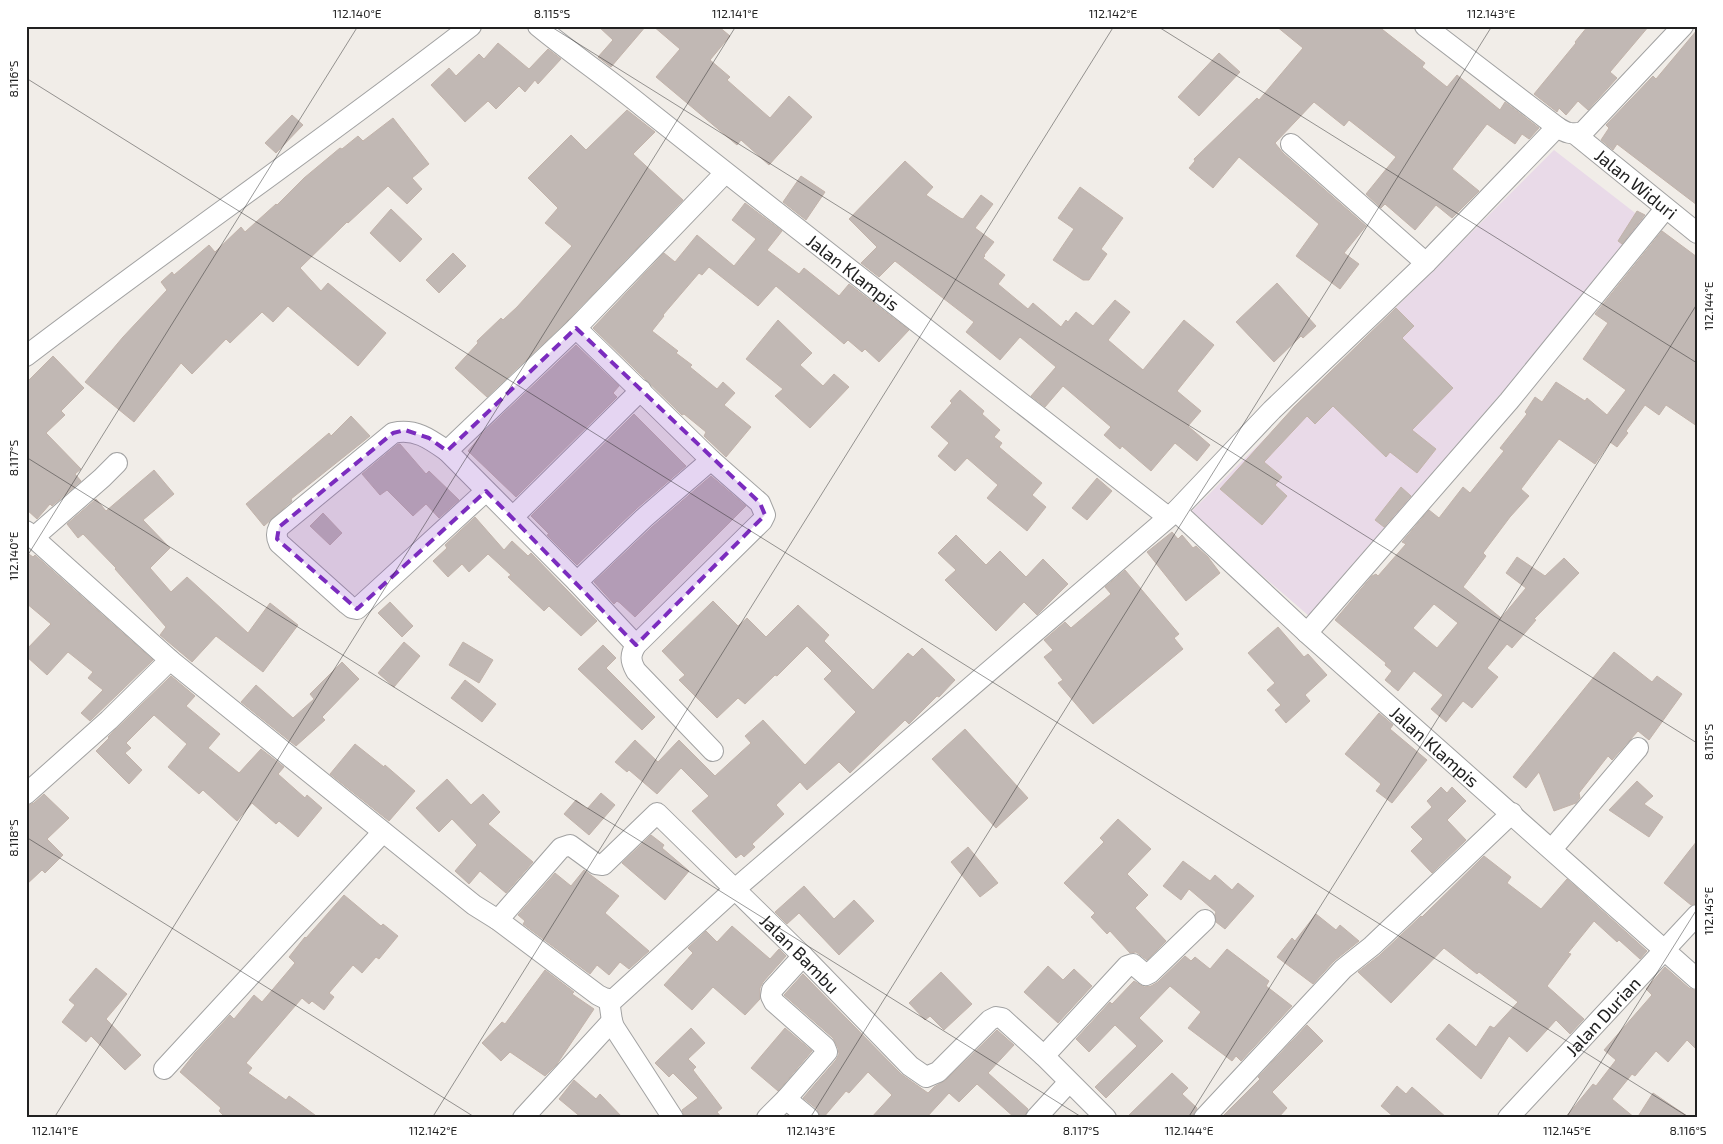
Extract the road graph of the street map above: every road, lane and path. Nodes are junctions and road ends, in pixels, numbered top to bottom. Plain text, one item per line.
1 (471, 26) edge
2 (538, 26) edge
3 (1425, 26) edge
4 (1683, 26) edge
5 (1566, 131) junction
6 (1291, 144) dead end
7 (725, 173) junction
8 (1665, 209) junction
9 (1697, 233) edge
10 (1426, 263) junction
11 (576, 328) junction
12 (26, 356) edge
13 (641, 390) junction
14 (447, 451) junction
15 (711, 460) junction
16 (117, 463) dead end
17 (486, 491) junction
18 (1172, 514) junction
19 (513, 517) junction
20 (30, 534) edge
21 (577, 582) junction
22 (1308, 633) junction
23 (636, 644) junction
24 (170, 660) junction
25 (1638, 748) dead end
26 (713, 751) dead end
27 (26, 794) edge
28 (1512, 813) junction
29 (383, 832) junction
30 (1552, 849) junction
31 (735, 889) junction
32 (1697, 915) edge
33 (498, 920) junction
34 (1205, 920) dead end
35 (1664, 950) junction
36 (803, 956) junction
37 (1697, 979) edge
38 (609, 1000) junction
39 (612, 1021) junction
40 (1044, 1056) junction
41 (164, 1069) dead end
42 (1069, 1082) junction
43 (786, 1099) junction
44 (523, 1118) edge
45 (673, 1118) edge
46 (766, 1118) edge
47 (809, 1118) edge
48 (1036, 1118) edge
49 (1106, 1118) edge
50 (1204, 1118) edge
51 (1508, 1118) edge

1 - 12 street
2 - 7 street, Jalan Klampis
3 - 5 street, Jalan Widuri
4 - 5 street
5 - 8 street, Jalan Widuri
5 - 10 street
6 - 10 street
7 - 11 street
7 - 18 street, Jalan Klampis
8 - 9 street, Jalan Widuri
8 - 22 street
10 - 18 street
11 - 13 street
11 - 14 street
13 - 15 street
13 - 19 street
14 - 17 street
14 - 17 street
15 - 21 street
15 - 23 street
16 - 20 street
17 - 19 street
18 - 22 street, Jalan Klampis
18 - 31 street
19 - 21 street
20 - 24 street
21 - 23 street
22 - 28 street, Jalan Klampis
23 - 26 street
24 - 27 street
24 - 29 street
25 - 30 street
28 - 30 street, Jalan Klampis
28 - 50 street
29 - 33 street
29 - 41 street
30 - 35 street, Jalan Klampis
31 - 33 street, Jalan Bambu
31 - 36 street, Jalan Bambu
31 - 38 street
32 - 35 street, Jalan Durian
33 - 38 street
34 - 40 street
35 - 37 street, Jalan Klampis
35 - 51 street, Jalan Durian
36 - 40 street, Jalan Bambu
36 - 43 street
38 - 39 street
39 - 44 street
39 - 45 street
40 - 42 street, Jalan Bambu
42 - 48 street
42 - 49 street, Jalan Bambu
43 - 46 street
43 - 47 street

